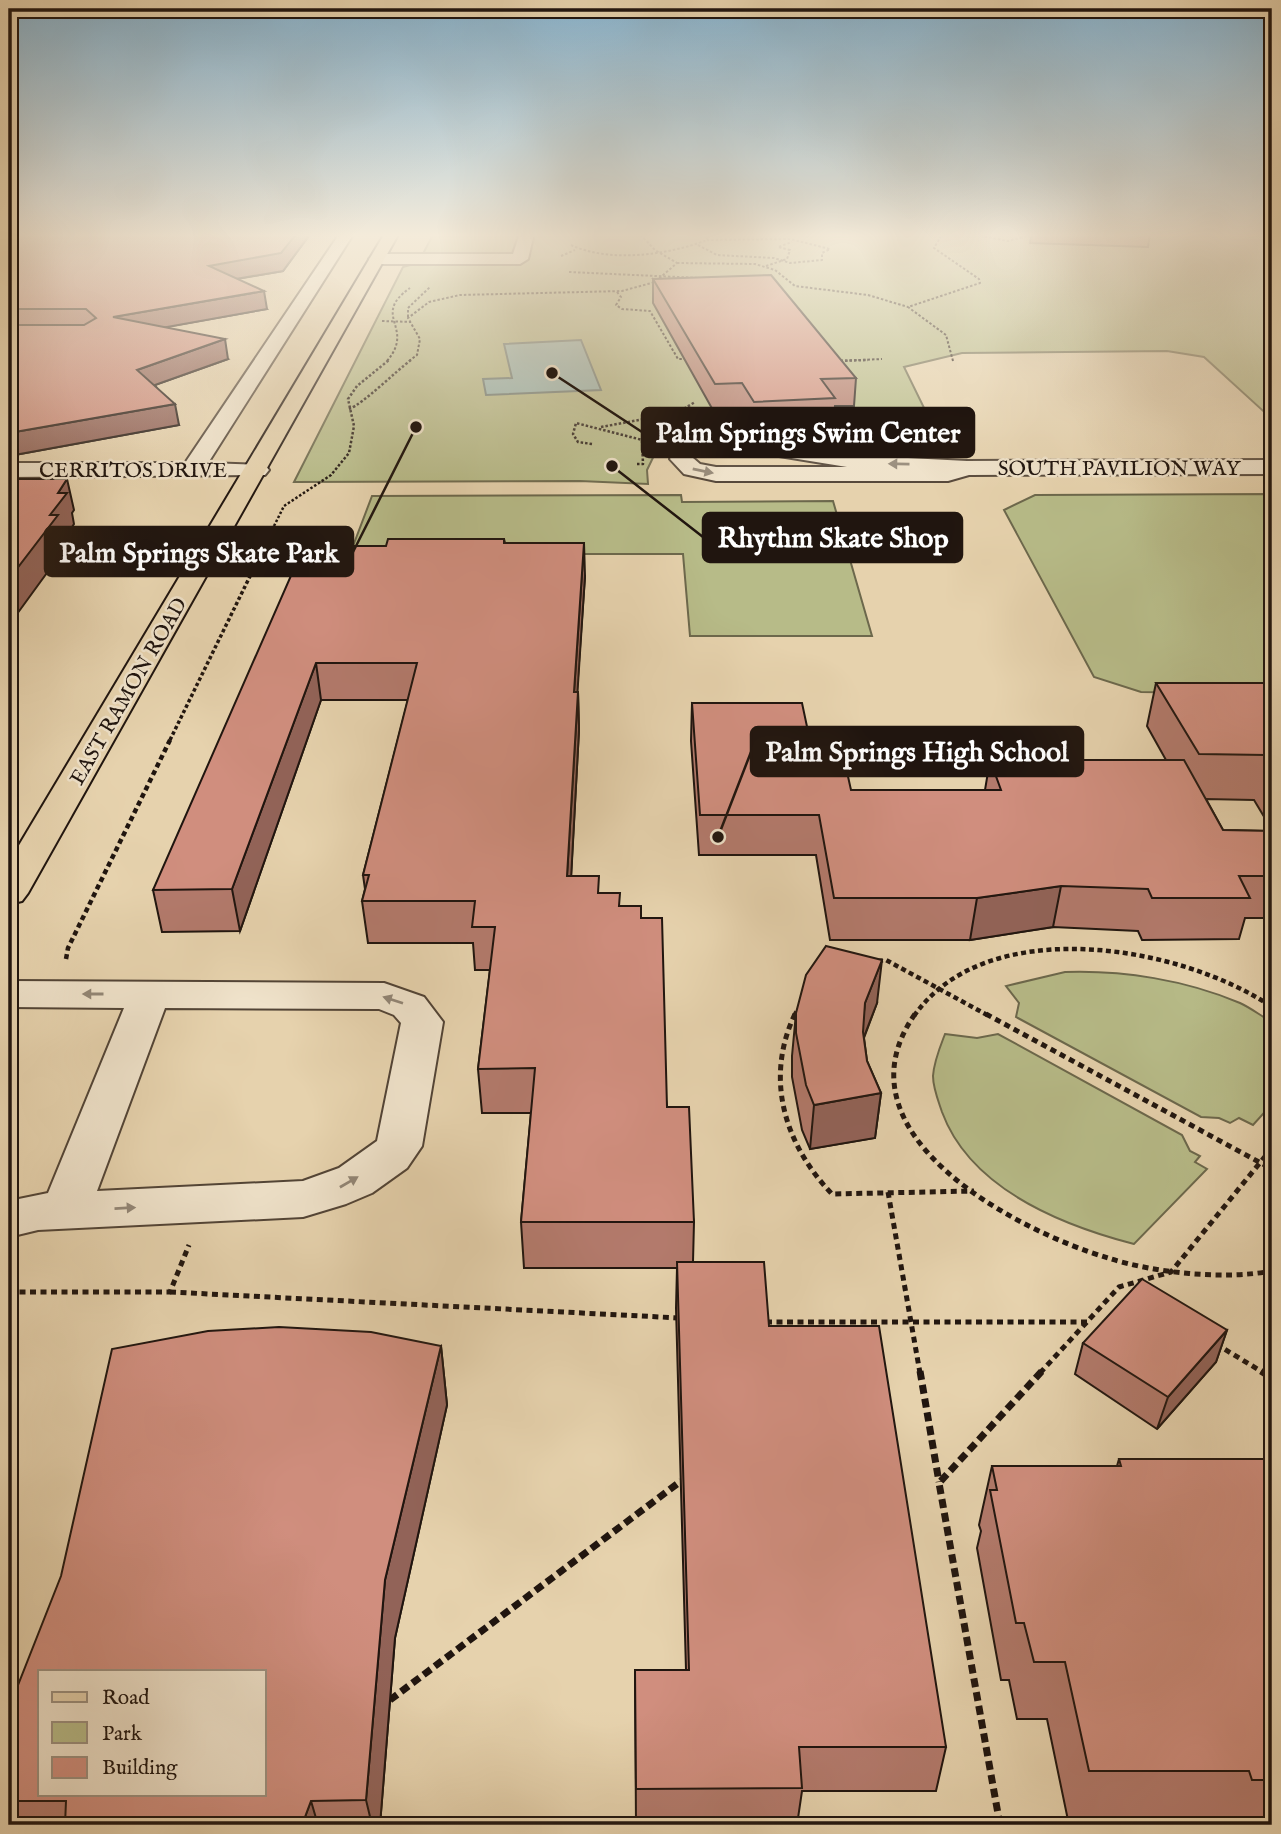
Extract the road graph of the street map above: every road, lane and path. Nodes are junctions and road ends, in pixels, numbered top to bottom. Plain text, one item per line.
1 (312, 319) edge
2 (329, 319) edge
3 (395, 319) edge
4 (409, 319) edge
5 (654, 319) edge
6 (924, 319) edge
7 (382, 321) dead end
8 (411, 321) junction
9 (396, 322) junction
10 (699, 358) edge
11 (882, 359) dead end
12 (833, 361) edge
13 (953, 362) dead end
14 (695, 402) dead end
15 (349, 409) junction
16 (597, 428) junction
17 (642, 440) junction
18 (592, 444) dead end
19 (686, 449) joint
20 (637, 464) dead end
21 (1272, 467) edge
22 (9, 470) edge
23 (192, 470) junction
24 (257, 470) junction
25 (9, 893) edge
26 (866, 963) edge
27 (71, 968) dead end
28 (938, 988) junction
29 (9, 993) edge
30 (150, 994) junction
31 (802, 1005) edge
32 (1272, 1007) edge
33 (1272, 1148) edge
34 (1261, 1162) junction
35 (1272, 1169) edge
36 (974, 1191) junction
37 (888, 1192) junction
38 (65, 1211) junction
39 (9, 1219) edge
40 (194, 1233) dead end
41 (1272, 1271) edge
42 (1171, 1272) junction
43 (1119, 1287) junction
44 (9, 1292) edge
45 (170, 1292) junction
46 (1131, 1294) edge
47 (693, 1318) edge
48 (761, 1322) edge
49 (911, 1322) junction
50 (1087, 1322) junction
51 (1213, 1343) edge
52 (1272, 1378) edge
53 (681, 1481) edge
54 (940, 1482) junction
55 (390, 1700) dead end
56 (1000, 1825) edge

1 - 23 street
2 - 24 main road, EAST RAMON ROAD
3 - 9 path
4 - 8 path
5 - 10 path
6 - 13 path
7 - 9 path
8 - 9 path
8 - 15 path
9 - 15 path
11 - 12 path
14 - 16 path
15 - 27 path
16 - 17 path
16 - 18 path
17 - 19 path
17 - 20 path
19 - 21 street, SOUTH PAVILION WAY
22 - 23 street, CERRITOS DRIVE
23 - 24 street, CERRITOS DRIVE
24 - 25 main road, EAST RAMON ROAD
26 - 28 path
28 - 32 path
28 - 34 path
28 - 36 path
30 -> 29 street
30 - 38 street
38 -> 30 street
31 - 37 path
33 - 34 path
34 - 35 path
34 - 42 path
36 - 37 path
36 - 42 path
37 - 49 path
38 - 39 street
40 - 45 path
41 - 42 path
42 - 43 path
43 - 46 path
43 - 50 path
44 - 45 path
45 - 47 path
48 - 49 path
49 - 50 path
49 - 54 path
50 - 54 path
51 - 52 path
53 - 55 path
54 - 56 path

